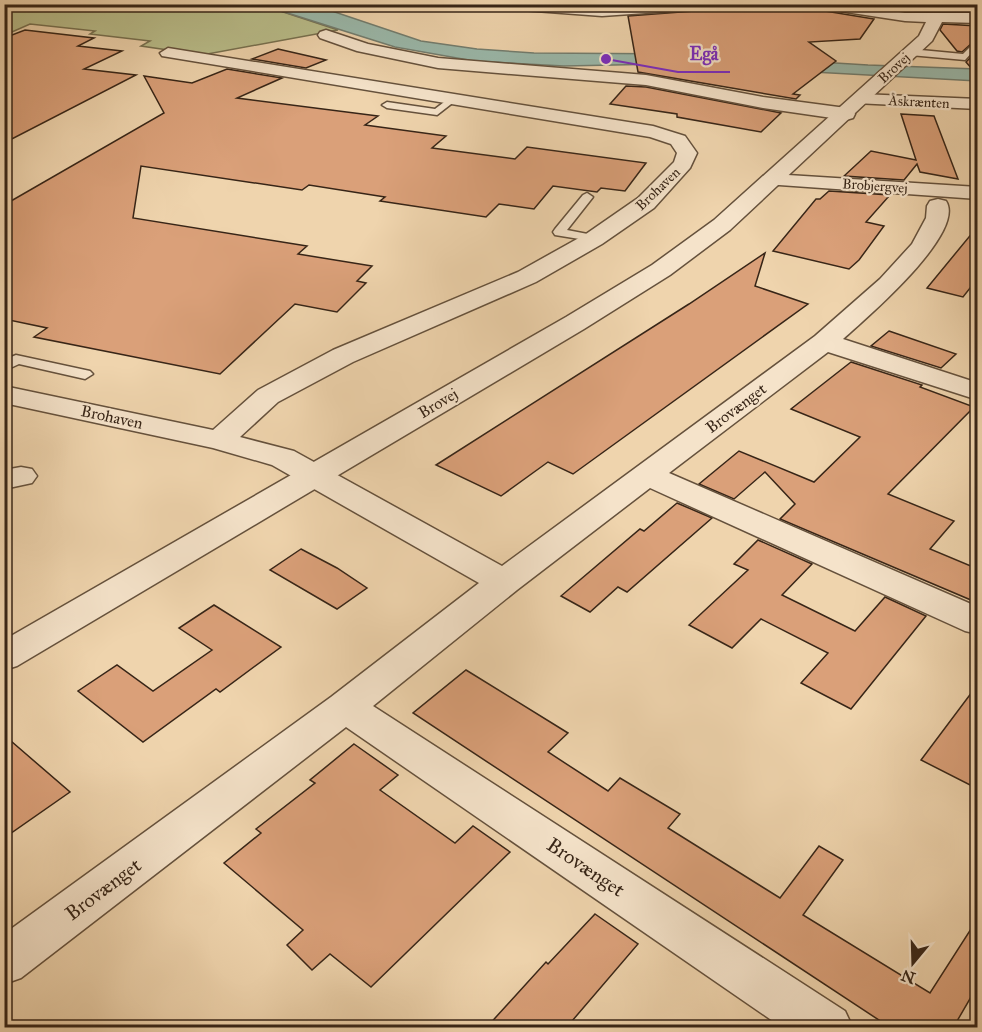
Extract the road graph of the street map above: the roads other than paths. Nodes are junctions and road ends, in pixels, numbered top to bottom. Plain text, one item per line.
1 (496, 4) edge
2 (718, 4) edge
3 (819, 4) edge
4 (628, 7) edge
5 (933, 18) junction
6 (978, 18) edge
7 (326, 35) dead end
8 (971, 49) dead end
9 (168, 53) dead end
10 (905, 57) junction
11 (452, 99) junction
12 (861, 99) junction
13 (978, 104) edge
14 (387, 105) dead end
15 (846, 114) junction
16 (772, 180) junction
17 (978, 193) edge
18 (587, 197) dead end
19 (938, 206) dead end
20 (594, 239) junction
21 (824, 342) junction
22 (4, 367) edge
23 (85, 374) dead end
24 (978, 392) edge
25 (4, 394) edge
26 (219, 440) junction
27 (314, 475) junction
28 (647, 475) junction
29 (504, 582) junction
30 (978, 622) edge
31 (4, 657) edge
32 (345, 707) junction
33 (4, 962) edge
34 (827, 1028) edge

1 - 4 street
2 - 4 street
3 - 5 street
5 - 6 street
5 - 10 street, Brovej
7 - 15 street
8 - 10 lane
9 - 11 street, Brohaven
10 - 12 street, Brovej
11 - 14 lane
11 - 20 street, Brohaven
12 - 13 street, Åskrænten
12 - 15 street, Brovej
15 - 16 street, Brovej
16 - 17 street, Brobjergvej
16 - 27 street, Brovej
18 - 20 lane
19 - 21 street, Brovænget
20 - 26 street, Brohaven
21 - 24 street
21 - 28 street, Brovænget
22 - 23 lane
25 - 26 street, Brohaven
26 - 27 street, Brohaven
27 - 29 street
27 - 31 street, Brovej
28 - 29 street, Brovænget
28 - 30 street
29 - 32 street, Brovænget
32 - 33 street, Brovænget
32 - 34 street, Brovænget

